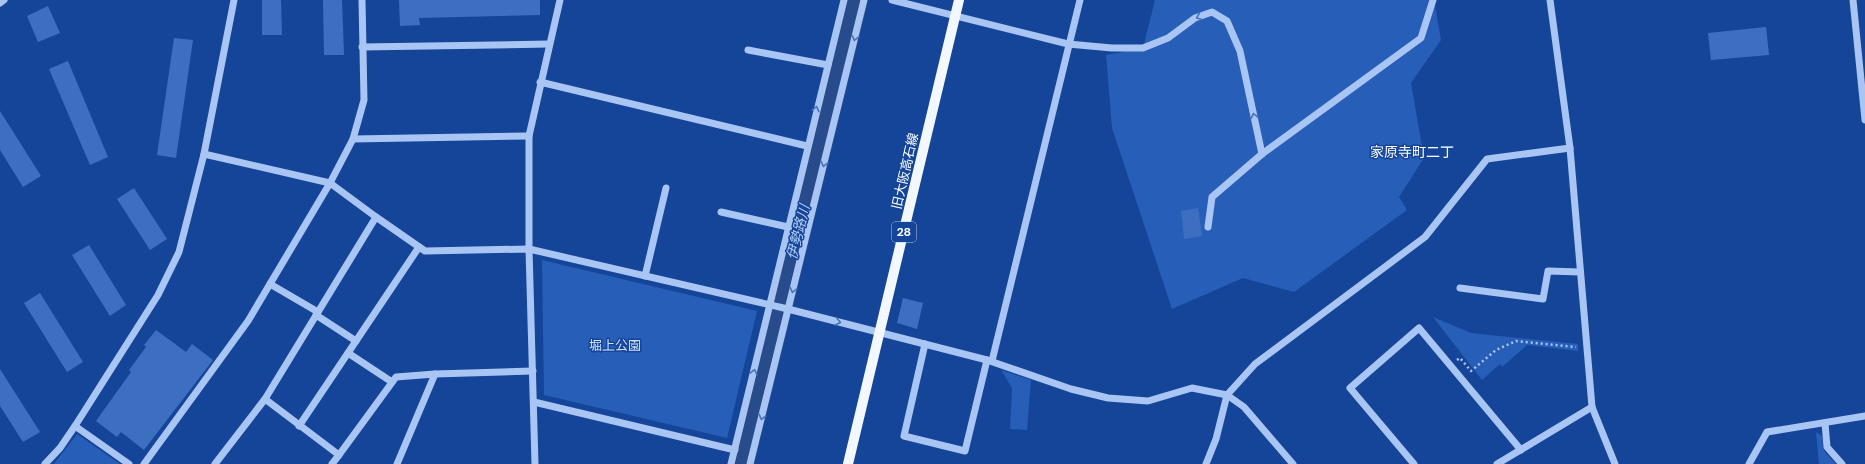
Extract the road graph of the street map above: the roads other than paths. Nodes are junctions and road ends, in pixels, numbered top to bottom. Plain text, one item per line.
1 (4, 0) edge
2 (234, 0) edge
3 (362, 0) edge
4 (560, 0) edge
5 (844, 0) edge
6 (864, 0) edge
7 (892, 0) edge
8 (959, 0) edge
9 (1080, 0) edge
10 (1550, 0) edge
11 (1853, 0) edge
12 (0, 3) edge
13 (1432, 4) edge
14 (955, 14) junction
15 (549, 44) junction
16 (1068, 44) junction
17 (362, 47) junction
18 (748, 50) dead end
19 (828, 65) junction
20 (540, 82) junction
21 (1865, 120) edge
22 (529, 136) junction
23 (353, 140) junction
24 (807, 146) junction
25 (1570, 148) junction
26 (204, 154) junction
27 (1262, 154) junction
28 (330, 183) junction
29 (666, 188) dead end
30 (721, 212) dead end
31 (376, 217) junction
32 (788, 227) junction
33 (1208, 227) dead end
34 (419, 247) junction
35 (529, 249) junction
36 (1580, 272) junction
37 (645, 276) junction
38 (270, 284) junction
39 (1460, 288) dead end
40 (770, 305) junction
41 (788, 309) junction
42 (317, 314) junction
43 (880, 333) junction
44 (356, 341) junction
45 (925, 344) junction
46 (348, 353) junction
47 (990, 361) junction
48 (533, 371) junction
49 (435, 374) junction
50 (392, 382) junction
51 (1227, 395) junction
52 (265, 399) junction
53 (534, 402) junction
54 (1592, 407) junction
55 (1865, 416) edge
56 (1825, 423) junction
57 (75, 426) junction
58 (299, 426) junction
59 (735, 450) junction
60 (1521, 450) junction
61 (339, 456) junction
62 (1750, 463) edge
63 (45, 464) edge
64 (129, 464) edge
65 (144, 464) edge
66 (215, 464) edge
67 (332, 464) edge
68 (397, 464) edge
69 (535, 464) edge
70 (731, 464) edge
71 (750, 464) edge
72 (848, 464) edge
73 (1206, 464) edge
74 (1293, 464) edge
75 (1414, 464) edge
76 (1497, 464) edge
77 (1615, 464) edge
78 (1842, 464) edge

1 - 12 street
2 - 26 street
3 - 17 street
4 - 15 street
5 - 19 street
6 -> 41 street
7 - 14 street
8 - 14 main road, 旧大阪高石線 / 28
9 - 16 street
10 - 25 street
11 - 21 street
13 - 27 street
14 - 16 street
14 - 43 main road, 旧大阪高石線 / 28
15 - 17 street
15 - 20 street
27 -> 16 street
16 - 47 street
17 - 23 street
18 - 19 street
24 -> 19 street
20 - 22 street
20 - 24 street
22 - 23 street
22 - 35 street
23 - 28 street
24 - 32 street
25 - 36 street
25 - 51 street
26 - 28 street
26 - 57 street
27 - 33 street
28 - 31 street
28 - 38 street
29 - 37 street
30 - 32 street
31 - 34 street
31 - 42 street
32 - 40 street
34 - 35 street
34 - 44 street
35 - 37 street
35 - 48 street
36 - 39 street
36 - 54 street
37 - 40 street
38 - 42 street
38 - 65 street
40 - 41 street
59 -> 40 street
41 -> 43 street
41 -> 71 street
42 - 44 street
42 - 52 street
43 - 45 street
43 - 72 main road, 旧大阪高石線 / 28
44 - 46 street
45 - 47 street
45 - 47 street
46 - 50 street
46 - 58 street
47 - 51 street
48 - 49 street
48 - 53 street
49 - 50 street
49 - 68 street
50 - 61 street
51 - 73 street
51 - 74 street
52 - 58 street
52 - 66 street
53 - 59 street
53 - 69 street
54 - 60 street
54 - 77 street
55 - 56 street
56 - 62 street
56 - 78 street
57 - 63 street
57 - 64 street
58 - 61 street
59 - 70 street
60 - 75 street
60 - 76 street
61 - 67 street

